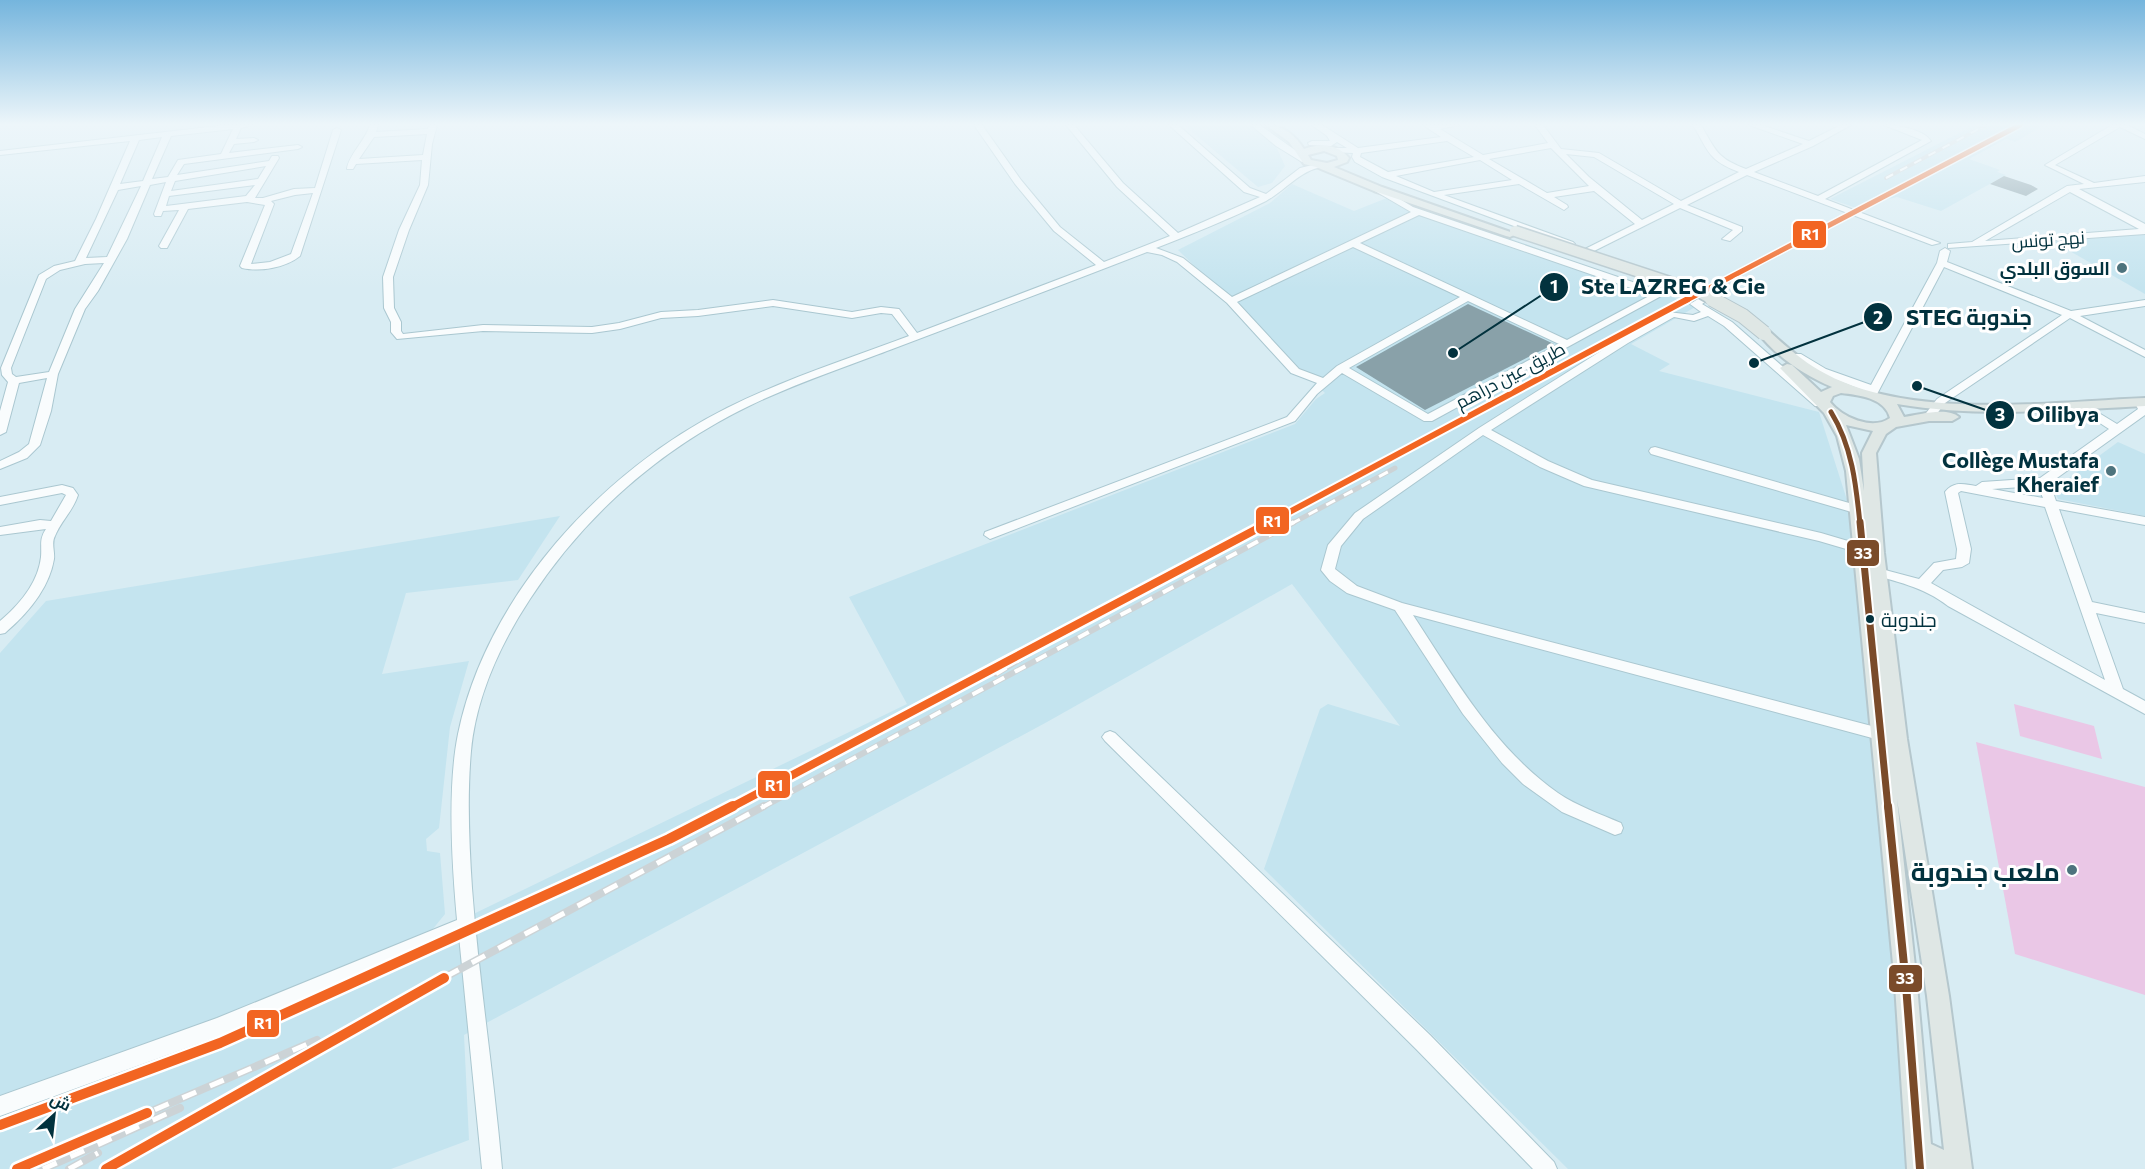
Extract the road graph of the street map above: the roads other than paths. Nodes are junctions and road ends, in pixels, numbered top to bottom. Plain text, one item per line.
1 (117, 180) edge
2 (148, 180) edge
3 (161, 180) edge
4 (171, 180) edge
5 (325, 180) edge
6 (424, 180) edge
7 (1016, 180) edge
8 (1115, 180) edge
9 (1235, 180) edge
10 (1278, 180) edge
11 (1286, 180) edge
12 (1355, 180) edge
13 (1374, 180) edge
14 (1397, 180) edge
15 (1587, 180) edge
16 (1638, 180) edge
17 (1730, 180) edge
18 (1767, 180) edge
19 (1855, 180) edge
20 (2082, 180) edge
21 (2139, 180) edge
22 (262, 181) joint
23 (1519, 181) joint
24 (147, 183) junction
25 (2092, 184) junction
26 (113, 188) junction
27 (1596, 188) junction
28 (2070, 188) junction
29 (1378, 189) junction
30 (317, 190) junction
31 (165, 194) junction
32 (1433, 194) junction
33 (1545, 196) junction
34 (1260, 198) junction
35 (1820, 198) junction
36 (245, 200) junction
37 (263, 201) junction
38 (1680, 204) junction
39 (184, 206) junction
40 (1564, 207) dead end
41 (1419, 212) junction
42 (1641, 224) junction
43 (2145, 229) edge
44 (1513, 233) junction
45 (1178, 238) junction
46 (1727, 239) dead end
47 (1354, 244) junction
48 (1971, 245) junction
49 (164, 246) dead end
50 (1948, 248) junction
51 (1146, 250) junction
52 (1588, 251) junction
53 (109, 260) junction
54 (81, 262) junction
55 (1942, 263) junction
56 (1103, 266) junction
57 (1659, 294) junction
58 (1467, 297) junction
59 (1231, 301) junction
60 (2145, 303) edge
61 (1710, 312) junction
62 (2070, 314) junction
63 (1758, 333) junction
64 (915, 337) junction
65 (1568, 344) junction
66 (2145, 354) edge
67 (1341, 368) junction
68 (53, 374) junction
69 (14, 381) junction
70 (1324, 382) junction
71 (1851, 389) junction
72 (1874, 394) junction
73 (2144, 406) edge
74 (1827, 407) junction
75 (1933, 412) junction
76 (2090, 412) junction
77 (1892, 424) junction
78 (2117, 429) junction
79 (1483, 430) junction
80 (0, 432) edge
81 (1655, 451) dead end
82 (1860, 451) junction
83 (0, 465) edge
84 (2043, 482) junction
85 (1959, 487) junction
86 (0, 501) edge
87 (2050, 504) junction
88 (1859, 510) junction
89 (2145, 521) edge
90 (54, 526) junction
91 (0, 531) edge
92 (990, 535) dead end
93 (1871, 561) junction
94 (1922, 584) junction
95 (2086, 606) junction
96 (1400, 607) junction
97 (2145, 618) edge
98 (0, 629) edge
99 (2117, 692) junction
100 (2145, 708) edge
101 (1110, 737) dead end
102 (1889, 737) junction
103 (1615, 828) dead end
104 (1891, 828) junction
105 (1914, 836) junction
106 (466, 925) junction
107 (1906, 985) junction
108 (1938, 996) junction
109 (0, 1106) edge
110 (1919, 1161) edge
111 (1959, 1168) edge
112 (492, 1169) edge
113 (1547, 1169) edge

1 - 26 street
2 - 24 street
3 - 24 street
4 - 31 street
5 - 30 street
6 - 64 street
7 - 56 street
8 - 45 street
9 - 34 street
10 - 34 street
11 - 34 street
12 - 29 main road
13 - 44 main road
14 - 32 street
15 - 27 street
16 - 38 street
17 - 38 street
18 - 35 street, نهج تونس
19 - 35 street
20 - 25 street
21 - 25 street
22 - 31 street
22 - 36 street
23 - 32 street
23 - 33 street
24 - 26 street
24 - 53 street
25 - 28 street
26 - 54 street
27 - 33 street
27 - 42 street
28 - 43 street
28 - 48 street
29 - 41 street
29 - 44 main road
30 - 37 street
30 - 37 street
31 - 39 street
32 - 52 street
33 - 40 street
34 - 45 street
35 - 50 street, نهج تونس
36 - 37 street
36 - 39 street
38 - 42 street
38 - 46 street
39 - 49 street
41 - 47 street
41 - 57 street
42 - 52 street
43 - 48 street, نهج تونس
44 - 63 main road
45 - 51 street
47 - 58 street
47 - 59 street
48 - 50 street, نهج تونس
50 - 55 street
51 - 56 street
51 - 59 street
52 - 57 street, طريق عين دراهم
53 - 54 street
53 - 68 street
54 - 69 street
55 - 62 street
55 - 72 street
56 - 64 street
57 - 65 street, طريق عين دراهم
58 - 65 street
58 - 67 street
59 - 70 street
60 - 62 street
61 - 72 street
61 - 74 street
61 - 79 street, طريق عين دراهم
62 - 66 street
62 - 75 street
63 - 71 main road
63 - 74 main road
64 - 106 street
65 - 67 street, طريق عين دراهم
67 - 70 street
68 - 69 street
68 - 83 street
69 - 80 street
70 - 92 street
71 - 72 main road
71 - 74 main road
72 - 75 main road
72 - 77 main road
73 - 75 main road
73 - 76 main road
73 - 78 street
74 - 77 main road
74 - 82 main road
75 - 76 main road
75 - 77 main road
76 - 78 street
77 - 82 main road
78 - 84 street
79 - 93 street
79 - 96 street, طريق عين دراهم
81 - 88 street
82 - 88 main road
82 - 93 main road
84 - 85 street
84 - 87 street
85 - 87 street
85 - 94 street
86 - 90 street
87 - 89 street
87 - 95 street
88 - 93 main road
90 - 91 street
90 - 98 street
93 - 94 street
93 - 102 main road
94 - 99 street
95 - 97 street
95 - 99 street
96 - 102 street
96 - 103 street
99 - 100 street
101 - 113 street
102 - 104 main road
102 - 105 main road
104 - 105 main road
104 - 107 main road
105 - 108 main road
106 - 109 street
106 - 112 street
107 - 108 main road
107 - 110 main road
108 - 111 main road
110 - 111 main road

